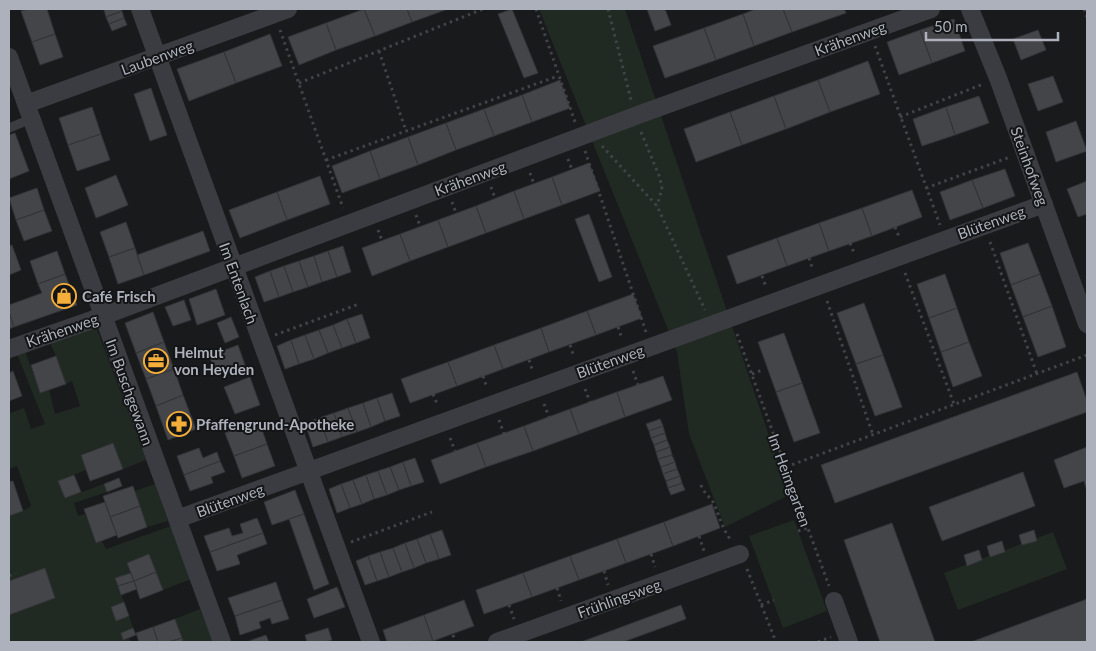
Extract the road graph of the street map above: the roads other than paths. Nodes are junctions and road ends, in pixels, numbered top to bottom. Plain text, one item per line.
1 (140, 9) edge
2 (931, 9) edge
3 (970, 9) edge
4 (281, 11) edge
5 (9, 57) edge
6 (157, 57) junction
7 (29, 112) junction
8 (9, 128) edge
9 (1044, 204) junction
10 (233, 266) junction
11 (103, 316) junction
12 (1087, 324) edge
13 (9, 348) edge
14 (308, 472) junction
15 (177, 519) junction
16 (740, 554) dead end
17 (834, 601) road end
18 (222, 642) edge
19 (371, 642) edge
20 (497, 642) edge
21 (849, 642) edge

1 - 6 street, Im Entenlach
2 - 10 street, Krähenweg
3 - 9 street, Steinhofweg
4 - 6 street, Laubenweg
5 - 7 street, Im Buschgewann
6 - 7 street, Laubenweg
6 - 10 street, Im Entenlach
7 - 8 lane
7 - 11 street, Im Buschgewann
9 - 12 street, Steinhofweg
9 - 14 street, Blütenweg
10 - 11 street, Krähenweg
10 - 14 street, Im Entenlach
11 - 13 street, Krähenweg
11 - 15 street, Im Buschgewann
14 - 15 street, Blütenweg
14 - 19 street, Im Entenlach
15 - 18 street, Im Buschgewann
16 - 20 street, Frühlingsweg
17 - 21 street

